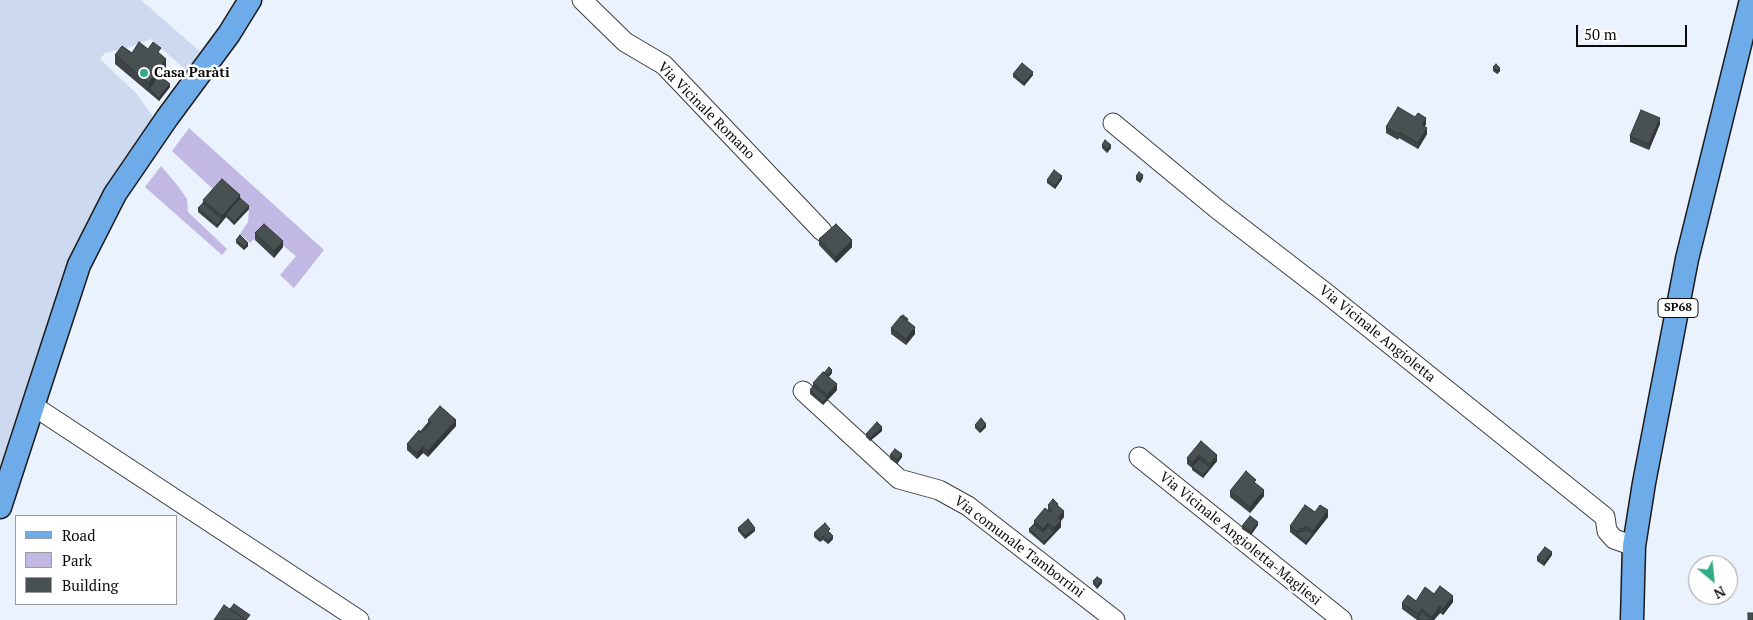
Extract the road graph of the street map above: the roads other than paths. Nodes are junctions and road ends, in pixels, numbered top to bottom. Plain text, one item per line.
1 (250, 0) edge
2 (582, 0) edge
3 (1751, 0) edge
4 (1113, 123) dead end
5 (822, 231) dead end
6 (803, 390) dead end
7 (32, 405) junction
8 (1139, 457) dead end
9 (0, 507) edge
10 (1634, 546) junction
11 (359, 620) edge
12 (1115, 620) edge
13 (1342, 620) edge
14 (1632, 620) edge

1 - 7 main road
2 - 5 street, Via Vicinale Romano
3 - 10 main road, SP68
4 - 10 street, Via Vicinale Angioletta
6 - 12 street, Via comunale Tamborrini
7 - 9 main road
7 - 11 street
8 - 13 street, Via Vicinale Angioletta-Magliesi
10 - 14 main road, SP68

